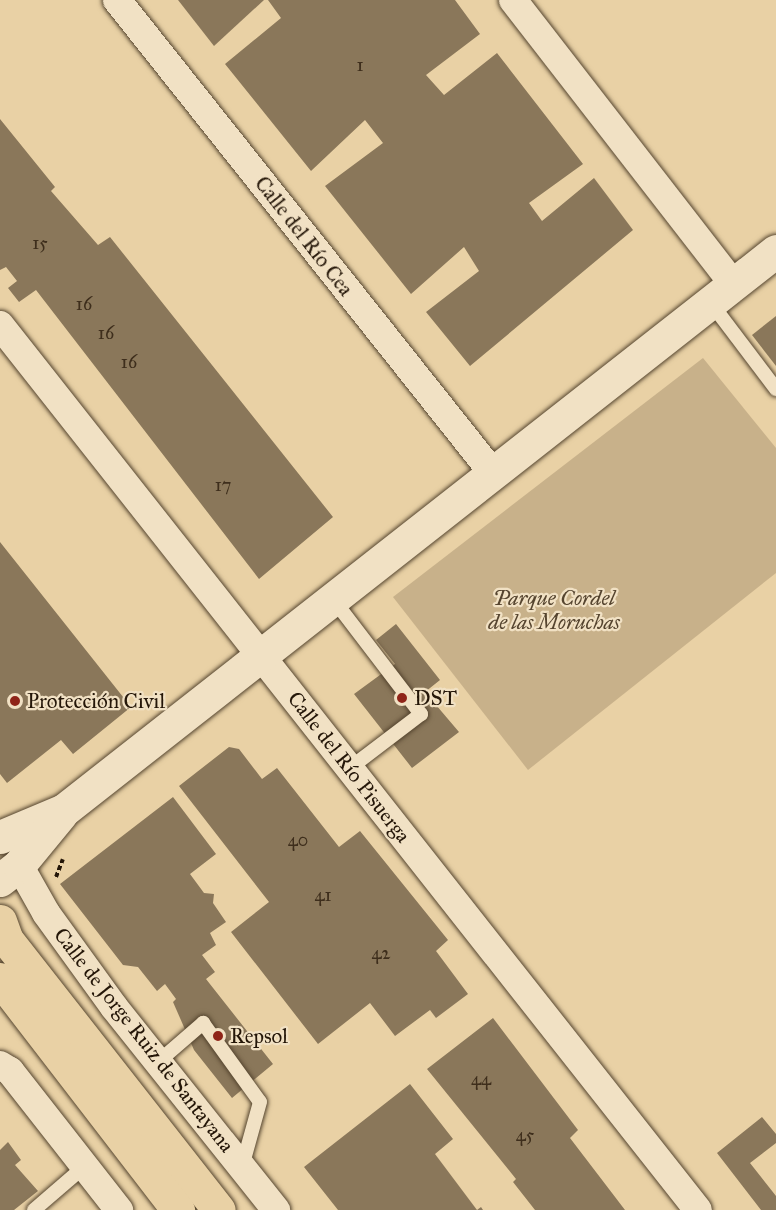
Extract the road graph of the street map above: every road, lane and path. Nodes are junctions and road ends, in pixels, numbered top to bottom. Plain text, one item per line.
1 (117, 0) edge
2 (513, 0) edge
3 (776, 251) edge
4 (722, 294) junction
5 (0, 325) edge
6 (776, 389) edge
7 (492, 472) junction
8 (333, 599) junction
9 (260, 656) junction
10 (350, 768) junction
11 (57, 820) junction
12 (0, 837) edge
13 (10, 872) edge
14 (46, 913) junction
15 (0, 921) edge
16 (0, 979) edge
17 (158, 1062) junction
18 (0, 1065) edge
19 (85, 1166) junction
20 (242, 1167) junction
21 (34, 1210) edge
22 (119, 1210) edge
23 (178, 1210) edge
24 (219, 1210) edge
25 (276, 1210) edge
26 (698, 1210) edge

1 - 7 street, Calle del Río Cea
2 - 4 street
3 - 4 street
4 - 6 lane
4 - 7 street
5 - 9 street, Calle del Río Pisuerga
7 - 8 street
8 - 9 street
8 - 10 lane
9 - 10 street, Calle del Río Pisuerga
9 - 11 street
10 - 26 street, Calle del Río Pisuerga
11 - 12 street
11 - 13 street
11 - 14 path
13 - 14 street, Calle de Jorge Ruiz de Santayana
14 - 17 street, Calle de Jorge Ruiz de Santayana
15 - 24 highway
16 - 23 highway
17 - 20 street, Calle de Jorge Ruiz de Santayana
17 - 20 lane
18 - 19 street
19 - 21 lane
19 - 22 street
20 - 25 street, Calle de Jorge Ruiz de Santayana

